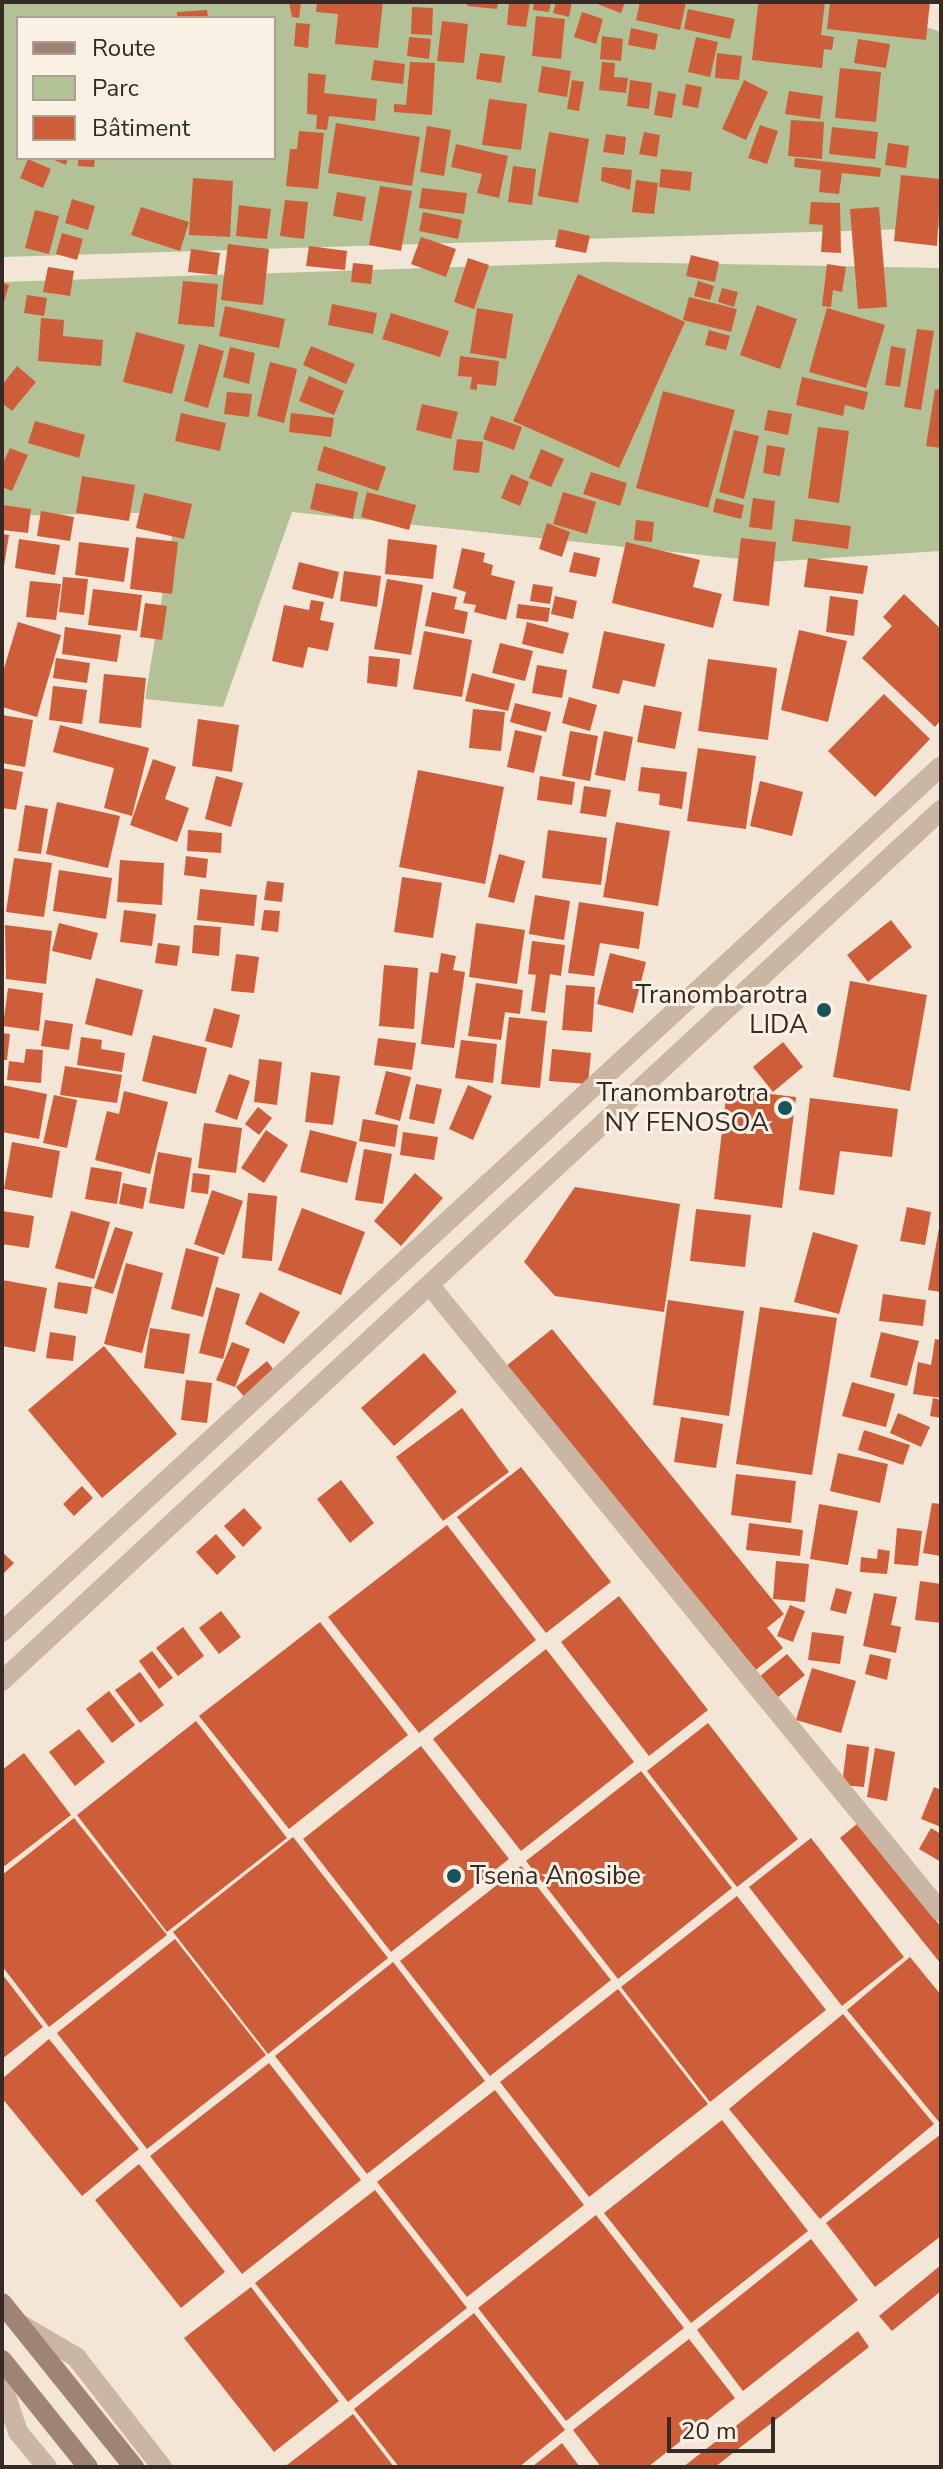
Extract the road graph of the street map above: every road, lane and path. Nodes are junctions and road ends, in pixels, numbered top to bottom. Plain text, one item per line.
1 (941, 766) edge
2 (941, 810) edge
3 (431, 1287) junction
4 (2, 1632) edge
5 (2, 1681) edge
6 (941, 1912) edge
7 (2, 2303) edge
8 (18, 2324) junction
9 (2, 2360) edge
10 (2, 2384) edge
11 (47, 2467) edge
12 (88, 2467) edge
13 (134, 2467) edge
14 (162, 2467) edge

1 - 4 street
2 - 3 street
3 - 5 street
3 - 6 street
7 - 8 main road
8 - 13 main road
8 - 14 street
9 - 12 main road
10 - 11 street

